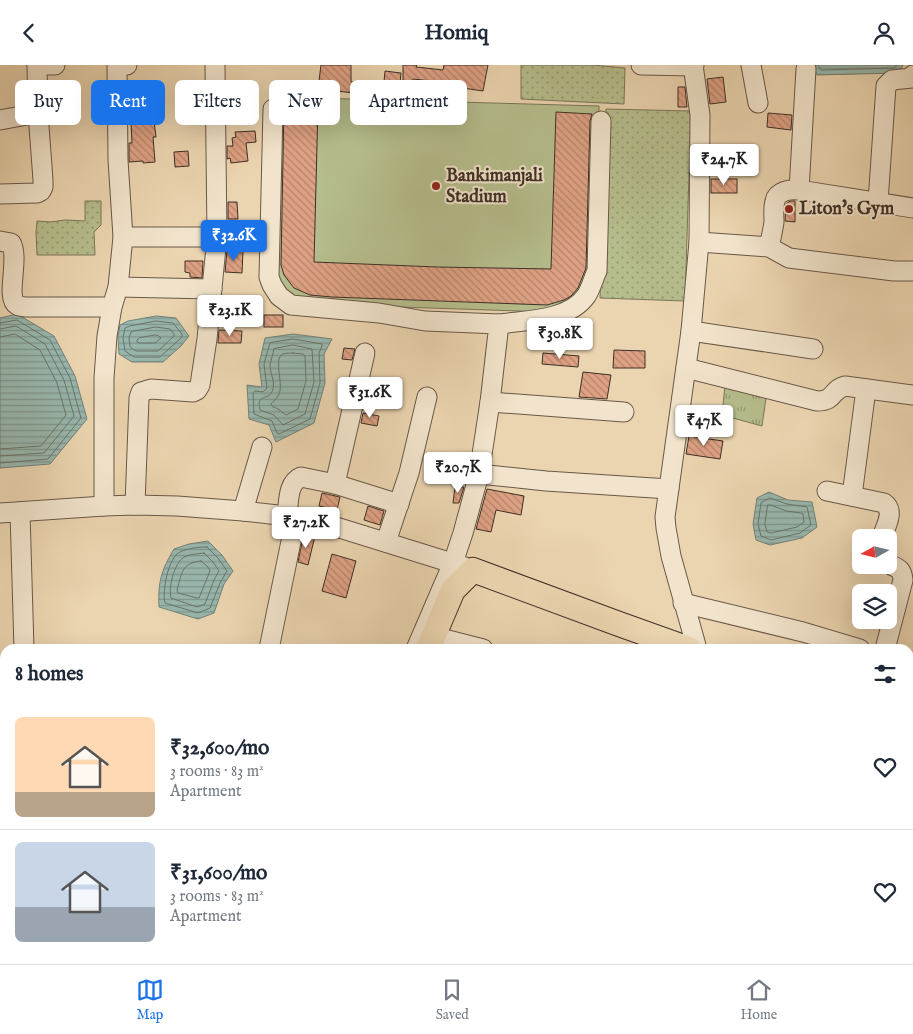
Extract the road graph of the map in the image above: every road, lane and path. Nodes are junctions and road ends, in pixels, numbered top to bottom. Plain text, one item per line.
1 (37, 65) edge
2 (55, 65) edge
3 (116, 65) edge
4 (127, 65) edge
5 (215, 65) edge
6 (641, 65) edge
7 (751, 65) edge
8 (693, 66) edge
9 (806, 69) dead end
10 (913, 77) edge
11 (37, 80) edge
12 (758, 103) dead end
13 (15, 117) edge
14 (0, 120) edge
15 (601, 121) dead end
16 (39, 125) edge
17 (273, 125) edge
18 (799, 190) junction
19 (0, 194) edge
20 (878, 202) junction
21 (913, 208) edge
22 (123, 237) junction
23 (217, 237) junction
24 (0, 241) edge
25 (699, 242) junction
26 (769, 247) junction
27 (913, 271) edge
28 (118, 287) junction
29 (212, 289) junction
30 (6, 294) edge
31 (112, 307) junction
32 (499, 325) junction
33 (691, 331) junction
34 (813, 349) dead end
35 (365, 353) dead end
36 (686, 368) junction
37 (866, 389) junction
38 (913, 395) edge
39 (427, 397) dead end
40 (490, 401) junction
41 (624, 412) dead end
42 (262, 447) dead end
43 (479, 474) junction
44 (335, 484) junction
45 (668, 489) junction
46 (827, 491) dead end
47 (852, 497) junction
48 (399, 503) junction
49 (135, 505) junction
50 (104, 506) junction
51 (243, 511) junction
52 (20, 512) junction
53 (0, 513) edge
54 (292, 517) junction
55 (885, 529) edge
56 (386, 542) junction
57 (463, 566) junction
58 (898, 568) edge
59 (684, 603) junction
60 (24, 644) edge
61 (269, 644) edge
62 (419, 644) edge
63 (435, 644) edge
64 (675, 644) edge
65 (696, 644) edge
66 (843, 644) edge
67 (886, 644) edge

1 - 2 street
1 - 11 street
3 - 4 street
3 - 22 street
5 - 23 street
6 - 8 street
7 - 12 street
8 - 25 street
9 - 18 street
10 - 20 street
13 - 14 street
15 - 32 street
16 - 19 street
17 - 32 street
18 - 20 street
18 - 26 street
20 - 21 street
22 - 23 street
22 - 28 street
23 - 29 street
24 - 30 street
25 - 26 street
25 - 33 street
26 - 27 street
28 - 29 street
28 - 31 street
29 - 49 street
30 - 31 street
31 - 50 street
32 - 40 street
33 - 34 street
33 - 36 street
35 - 44 street
36 - 37 street
36 - 45 street
37 - 38 street
37 - 47 street
39 - 48 street
40 - 41 street
40 - 43 street
42 - 51 street
43 - 45 street
43 - 57 street
44 - 48 street
44 - 54 street
45 - 59 street
46 - 47 street
47 - 55 street
48 - 56 street
49 - 50 street
49 - 51 street
50 - 52 street
51 - 54 street
52 - 53 street
52 - 60 street
54 - 56 street
54 - 61 street
56 - 57 street
57 - 62 street
57 - 63 main road
57 - 64 main road
58 - 67 street
59 - 65 street
59 - 66 street

